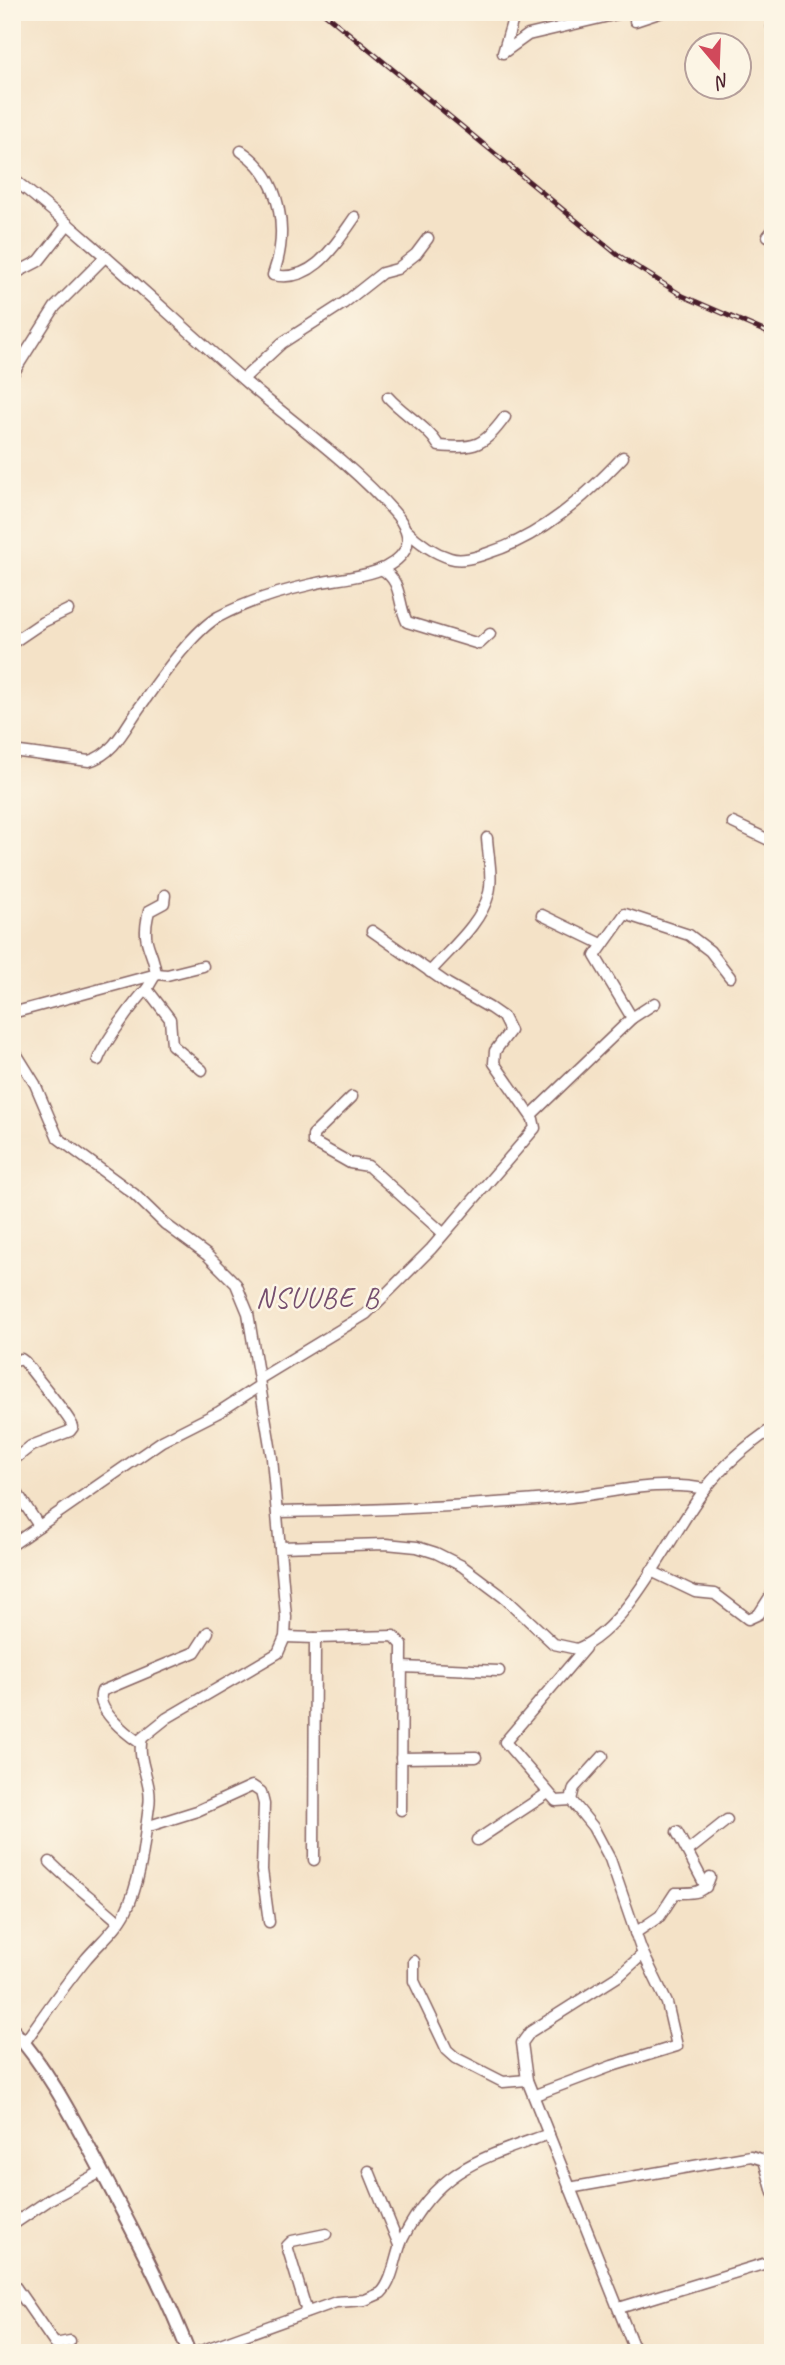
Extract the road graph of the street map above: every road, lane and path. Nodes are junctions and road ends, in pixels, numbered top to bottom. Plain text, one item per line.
1 (515, 12) edge
2 (625, 12) edge
3 (662, 12) edge
4 (635, 22) dead end
5 (241, 151) dead end
6 (12, 178) edge
7 (355, 217) dead end
8 (68, 224) junction
9 (428, 238) dead end
10 (104, 258) junction
11 (12, 275) edge
12 (12, 375) edge
13 (243, 379) junction
14 (388, 397) dead end
15 (505, 417) dead end
16 (623, 457) dead end
17 (404, 529) junction
18 (381, 569) junction
19 (68, 610) dead end
20 (490, 634) dead end
21 (12, 643) edge
22 (12, 751) edge
23 (733, 823) dead end
24 (487, 838) dead end
25 (773, 842) edge
26 (165, 895) dead end
27 (542, 915) dead end
28 (372, 930) dead end
29 (602, 944) junction
30 (203, 966) dead end
31 (430, 972) junction
32 (157, 974) junction
33 (730, 977) dead end
34 (147, 989) junction
35 (655, 1003) dead end
36 (12, 1013) edge
37 (632, 1018) junction
38 (12, 1047) edge
39 (98, 1060) dead end
40 (202, 1070) dead end
41 (352, 1097) dead end
42 (531, 1115) junction
43 (443, 1233) junction
44 (12, 1362) edge
45 (259, 1383) junction
46 (773, 1427) edge
47 (12, 1461) edge
48 (12, 1485) edge
49 (705, 1489) junction
50 (277, 1512) junction
51 (40, 1526) junction
52 (12, 1545) edge
53 (280, 1547) junction
54 (651, 1571) junction
55 (773, 1592) edge
56 (208, 1632) dead end
57 (285, 1637) junction
58 (315, 1638) junction
59 (587, 1645) junction
60 (402, 1667) junction
61 (499, 1671) dead end
62 (140, 1743) junction
63 (603, 1756) dead end
64 (476, 1757) dead end
65 (401, 1758) junction
66 (548, 1793) junction
67 (570, 1800) junction
68 (401, 1810) dead end
69 (727, 1820) dead end
70 (146, 1827) junction
71 (677, 1832) dead end
72 (477, 1840) dead end
73 (688, 1851) junction
74 (314, 1860) dead end
75 (50, 1862) dead end
76 (119, 1922) junction
77 (269, 1922) dead end
78 (635, 1933) junction
79 (643, 1954) junction
80 (414, 1961) dead end
81 (12, 2029) edge
82 (24, 2043) junction
83 (527, 2080) junction
84 (535, 2095) junction
85 (549, 2134) junction
86 (369, 2171) dead end
87 (101, 2172) junction
88 (569, 2188) junction
89 (773, 2193) edge
90 (12, 2225) edge
91 (326, 2234) dead end
92 (399, 2245) junction
93 (773, 2261) edge
94 (12, 2282) edge
95 (618, 2308) junction
96 (307, 2312) junction
97 (70, 2341) dead end
98 (189, 2353) edge
99 (195, 2353) edge
100 (636, 2353) edge

1 - 2 street
3 - 4 street
5 - 7 street
6 - 8 street
8 - 10 street
8 - 11 street
9 - 13 street
10 - 12 street
10 - 13 street
13 - 17 street
14 - 15 street
16 - 17 street
17 - 18 street
18 - 20 street
18 - 22 street
19 - 21 street
23 - 25 street
24 - 31 street
26 - 32 street
27 - 29 street
28 - 31 street
29 - 33 street
29 - 37 street
30 - 32 street
31 - 42 street
32 - 34 street
32 - 36 street
34 - 39 street
34 - 40 street
35 - 37 street
37 - 42 street
38 - 45 street
41 - 43 street
42 - 43 street
43 - 45 street
44 - 47 street
45 - 50 street
45 - 51 street
46 - 49 street
48 - 51 street
49 - 50 street
49 - 54 street
50 - 53 street
51 - 52 street
53 - 57 street
53 - 59 street
54 - 55 street
54 - 59 street
56 - 62 street
57 - 58 street
57 - 62 street
58 - 60 street
58 - 74 street
59 - 66 street
60 - 61 street
60 - 65 street
62 - 70 street
63 - 67 street
64 - 65 street
65 - 68 street
66 - 67 street
66 - 72 street
67 - 78 street
69 - 73 street
70 - 76 street
70 - 77 street
71 - 73 street
73 - 78 street
75 - 76 street
76 - 82 street
78 - 79 street
79 - 83 street
79 - 84 street
80 - 83 street
81 - 82 street
82 - 87 street
83 - 84 street
84 - 85 street
85 - 88 street
85 - 92 street
86 - 92 street
87 - 90 street
87 - 98 street
88 - 89 street
88 - 95 street
91 - 96 street
92 - 96 street
93 - 95 street
94 - 97 street
95 - 100 street
96 - 99 street

